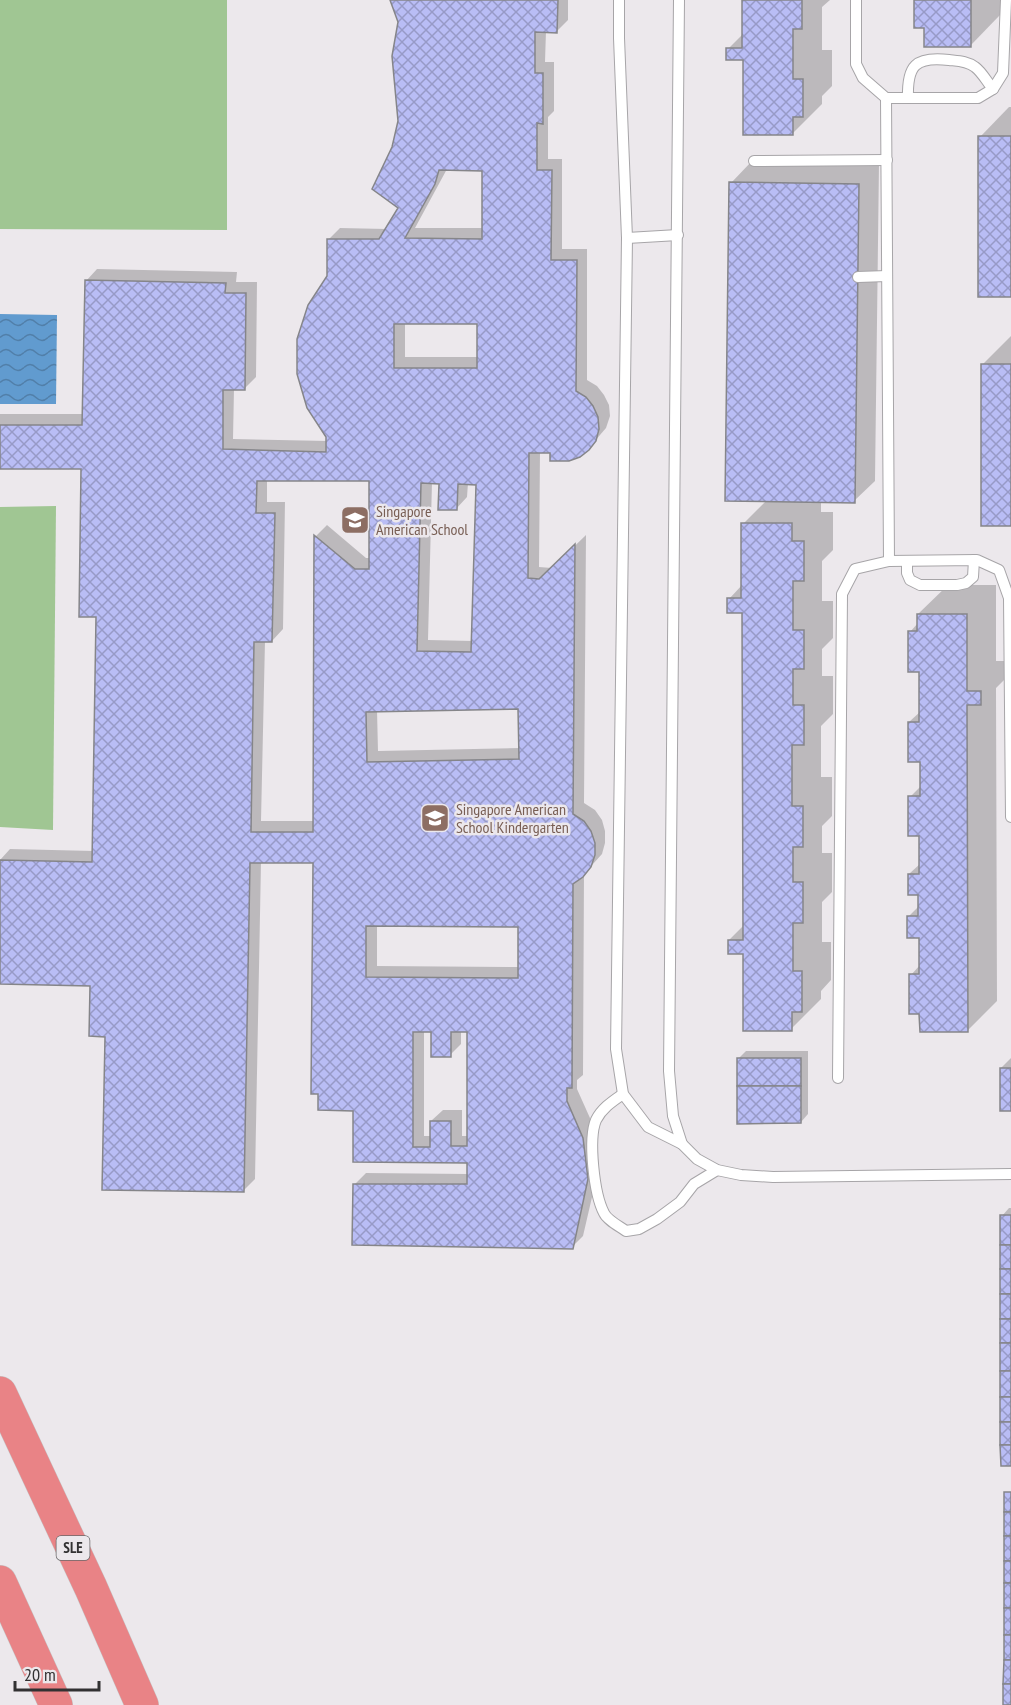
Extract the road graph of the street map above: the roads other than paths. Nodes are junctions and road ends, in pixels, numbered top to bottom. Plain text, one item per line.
1 (619, 0) edge
2 (679, 0) edge
3 (856, 0) edge
4 (1008, 6) edge
5 (993, 89) junction
6 (886, 98) junction
7 (908, 98) junction
8 (887, 160) junction
9 (754, 161) dead end
10 (678, 235) junction
11 (627, 237) junction
12 (887, 276) junction
13 (858, 277) dead end
14 (974, 560) junction
15 (889, 561) junction
16 (907, 561) junction
17 (1010, 656) edge
18 (1011, 817) edge
19 (837, 1078) dead end
20 (623, 1094) junction
21 (682, 1144) junction
22 (717, 1170) junction
23 (1011, 1174) edge
24 (0, 1393) edge
25 (0, 1582) edge
26 (56, 1705) edge
27 (142, 1705) edge

1 - 11 lane
2 - 10 lane
3 - 6 lane
4 - 5 lane
5 - 7 lane
5 - 7 lane
6 - 7 lane
6 - 8 lane
8 - 9 lane
8 - 12 lane
10 - 11 lane
10 - 21 lane
11 - 20 lane
12 - 13 lane
12 - 15 lane
14 - 16 lane
14 - 16 lane
14 - 17 lane
15 - 16 lane
15 - 19 lane
17 - 18 lane
20 - 21 lane
20 - 22 lane
21 - 22 lane
22 - 23 lane
24 - 27 highway, SLE
25 - 26 highway

